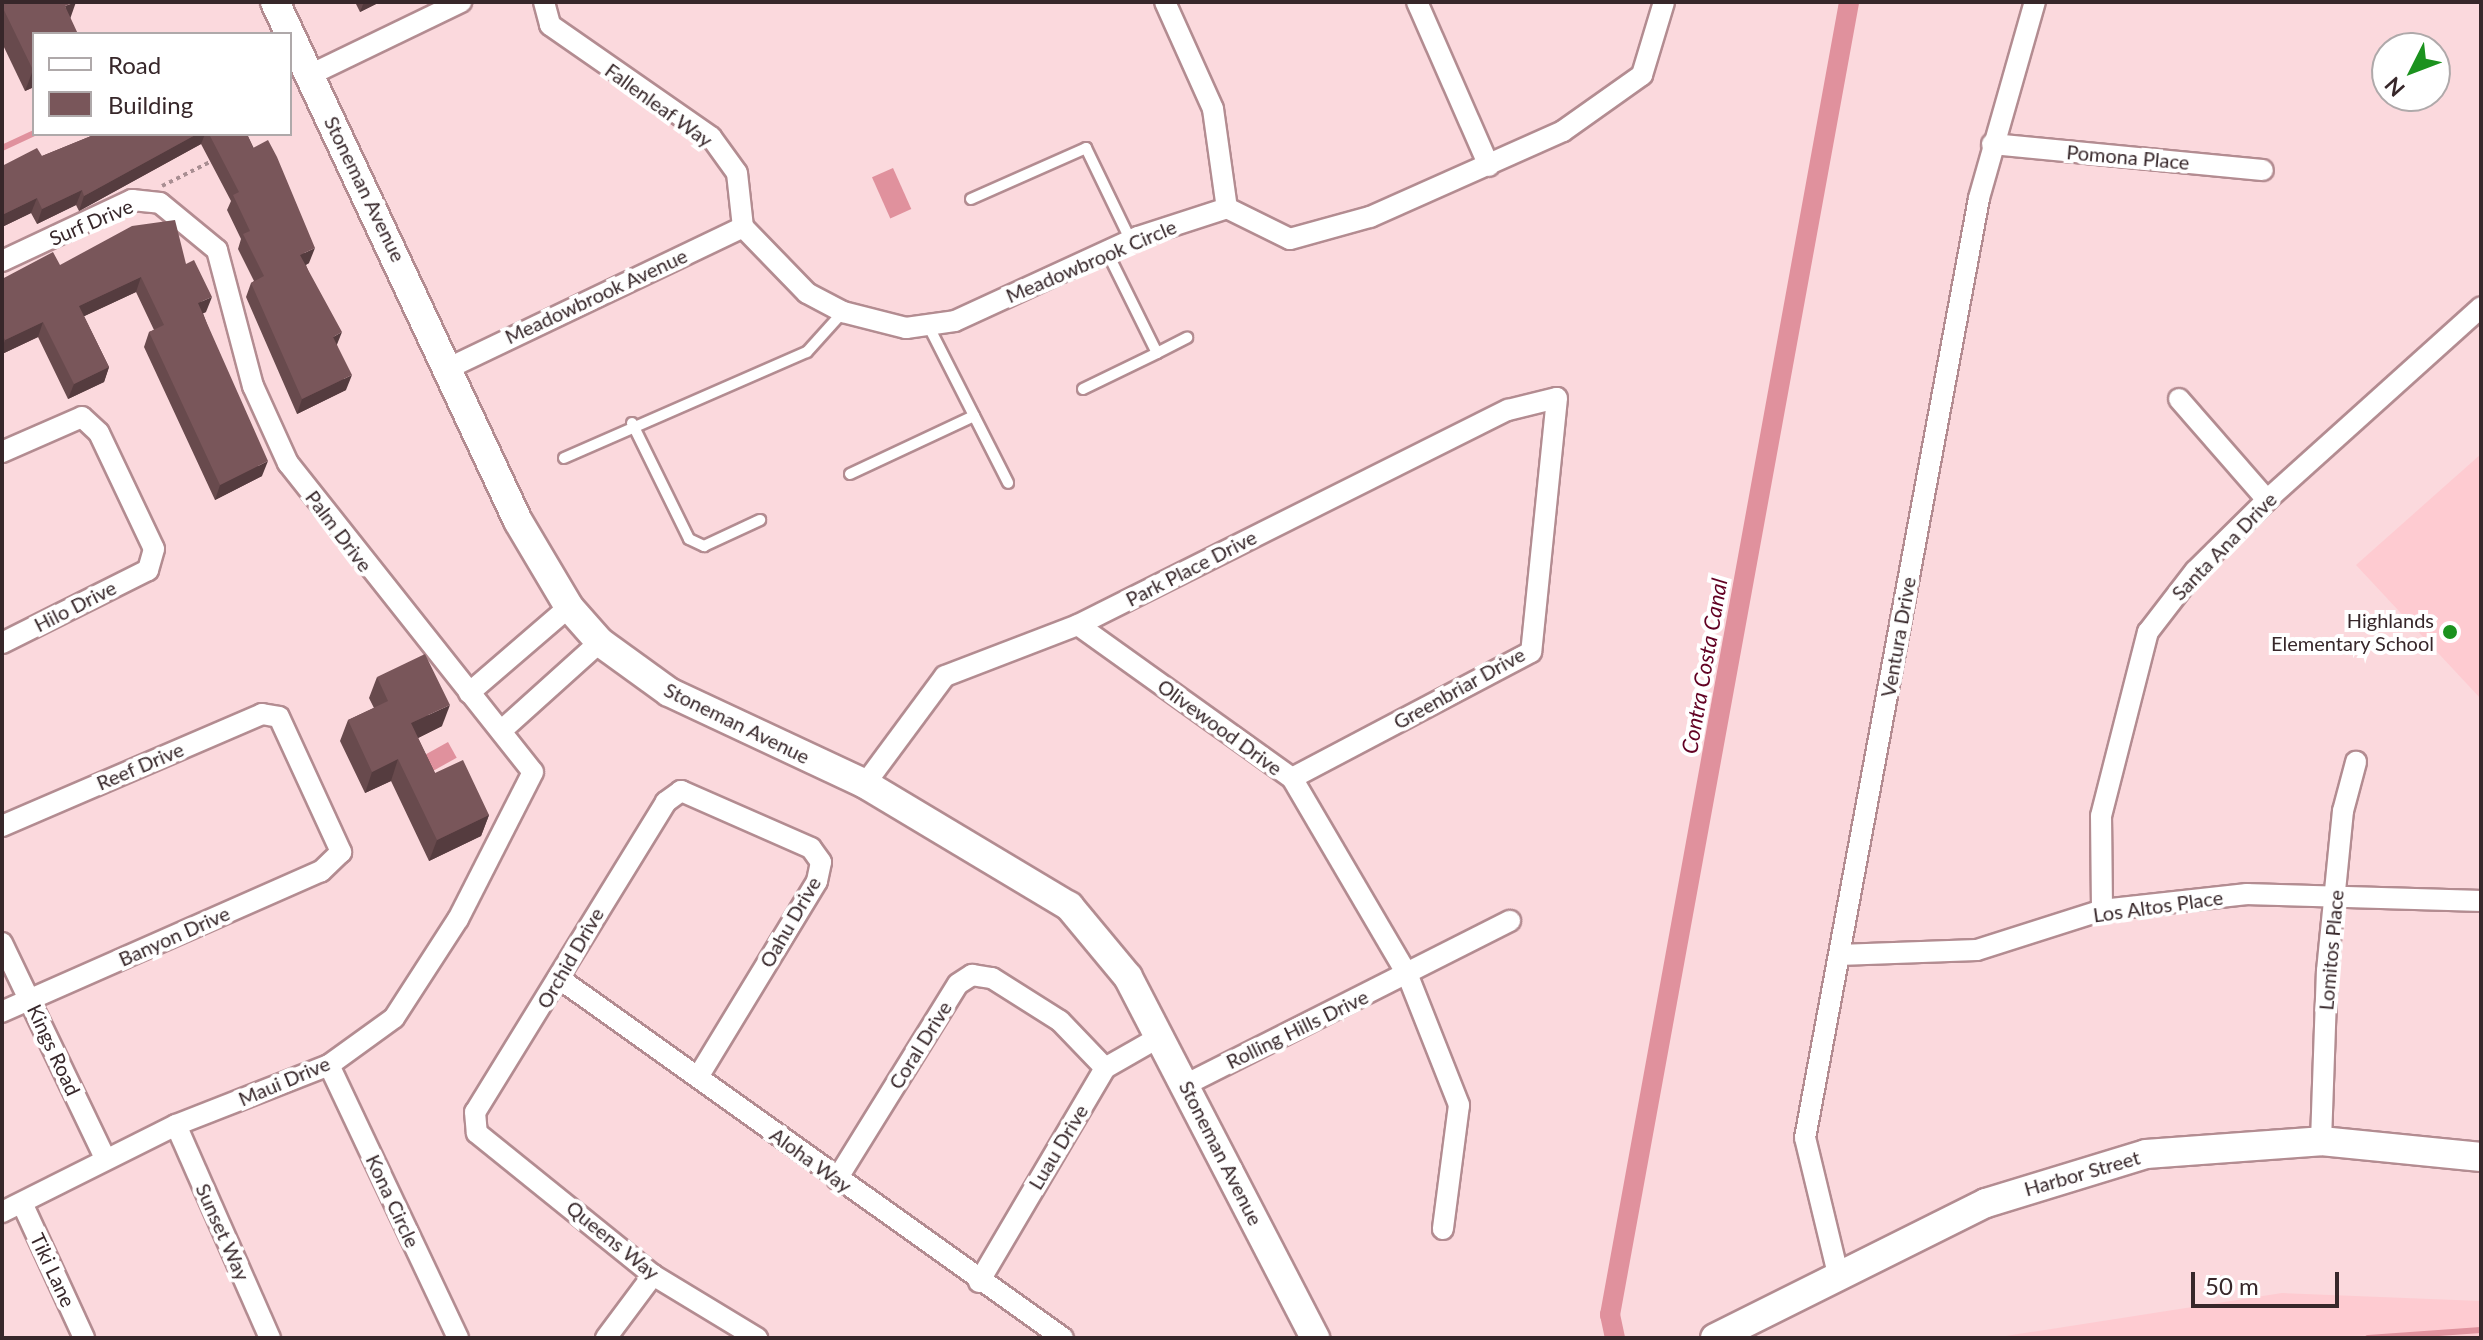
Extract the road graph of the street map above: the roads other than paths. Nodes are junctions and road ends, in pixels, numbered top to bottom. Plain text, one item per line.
1 (275, 2) edge
2 (461, 2) edge
3 (544, 2) edge
4 (1165, 2) edge
5 (1417, 2) edge
6 (1664, 2) edge
7 (2035, 2) edge
8 (289, 32) edge
9 (292, 37) edge
10 (310, 75) junction
11 (1992, 144) junction
12 (1489, 166) junction
13 (2263, 170) dead end
14 (971, 199) dead end
15 (1227, 208) junction
16 (181, 216) joint
17 (743, 227) junction
18 (1131, 241) junction
19 (1107, 252) junction
20 (2, 261) edge
21 (2481, 307) edge
22 (843, 312) junction
23 (928, 325) junction
24 (1187, 338) dead end
25 (1157, 353) junction
26 (451, 367) junction
27 (1083, 389) dead end
28 (1557, 398) joint
29 (2179, 399) dead end
30 (974, 416) junction
31 (632, 423) junction
32 (2, 452) edge
33 (564, 458) dead end
34 (850, 474) dead end
35 (1008, 483) dead end
36 (2267, 500) junction
37 (760, 520) dead end
38 (569, 607) junction
39 (1078, 625) junction
40 (600, 642) junction
41 (2, 643) edge
42 (469, 693) junction
43 (501, 731) junction
44 (2356, 762) dead end
45 (1292, 778) junction
46 (865, 784) junction
47 (681, 791) joint
48 (513, 818) joint
49 (2, 826) edge
50 (341, 852) joint
51 (2335, 894) junction
52 (2481, 901) edge
53 (2102, 910) junction
54 (1510, 921) dead end
55 (2, 943) edge
56 (1839, 955) junction
57 (1408, 976) junction
58 (560, 979) junction
59 (30, 1000) junction
60 (2, 1012) edge
61 (1161, 1036) junction
62 (329, 1065) junction
63 (1105, 1068) junction
64 (698, 1077) junction
65 (1187, 1084) junction
66 (176, 1125) junction
67 (477, 1133) joint
68 (2321, 1141) junction
69 (2481, 1157) edge
70 (105, 1158) junction
71 (837, 1179) junction
72 (22, 1203) junction
73 (2, 1212) edge
74 (1443, 1229) dead end
75 (1838, 1274) junction
76 (653, 1275) junction
77 (979, 1282) junction
78 (1310, 1336) edge
79 (84, 1338) edge
80 (270, 1338) edge
81 (458, 1338) edge
82 (606, 1338) edge
83 (757, 1338) edge
84 (1063, 1338) edge
85 (1715, 1338) edge

1 - 8 street, Stoneman Avenue
2 - 10 street
3 - 17 street, Fallenleaf Way
4 - 15 street
5 - 12 street
6 - 12 street
7 - 11 street, Ventura Drive
9 - 10 street, Stoneman Avenue
10 - 26 street, Stoneman Avenue
11 - 13 street, Pomona Place
11 - 56 street, Ventura Drive
12 - 15 street
14 - 18 lane
15 - 18 street, Meadowbrook Circle
16 - 20 street, Surf Drive
16 - 42 street, Palm Drive
17 - 22 street, Meadowbrook Circle
17 - 26 street, Meadowbrook Avenue
18 - 19 street, Meadowbrook Circle
19 - 23 street, Meadowbrook Circle
19 - 25 lane
21 - 36 street, Santa Ana Drive
22 - 23 street, Meadowbrook Circle
22 - 31 lane
23 - 30 lane
24 - 25 lane
25 - 27 lane
26 - 38 street, Stoneman Avenue
28 - 39 street, Park Place Drive
28 - 45 street, Greenbriar Drive
29 - 36 street
30 - 34 lane
30 - 35 lane
31 - 33 lane
31 - 37 lane
32 - 41 street, Hilo Drive
36 - 53 street, Santa Ana Drive
38 - 40 street, Stoneman Avenue
38 - 42 street
39 - 45 street, Olivewood Drive
39 - 46 street, Park Place Drive
40 - 43 street
40 - 46 street, Stoneman Avenue
42 - 43 street, Palm Drive
43 - 48 street, Palm Drive
44 - 51 street, Lomitos Place
45 - 57 street, Olivewood Drive
46 - 61 street, Stoneman Avenue
47 - 58 street, Orchid Drive
47 - 64 street, Oahu Drive
48 - 62 street, Maui Drive
49 - 50 street, Reef Drive
50 - 59 street, Banyon Drive
51 - 52 street, Los Altos Place
51 - 53 street, Los Altos Place
51 - 68 street, Lomitos Place
53 - 56 street, Los Altos Place
54 - 57 street, Rolling Hills Drive
55 - 59 street, Kings Road
56 - 75 street, Ventura Drive
57 - 65 street, Rolling Hills Drive
57 - 74 street, Olivewood Drive
58 - 64 street, Aloha Way
58 - 67 street, Orchid Drive
59 - 60 street, Banyon Drive
59 - 70 street, Kings Road
61 - 63 street, Luau Drive
61 - 65 street, Stoneman Avenue
62 - 66 street, Maui Drive
62 - 81 street, Kona Circle
63 - 71 street, Coral Drive
63 - 77 street, Luau Drive
64 - 71 street, Aloha Way
65 - 78 street, Stoneman Avenue
66 - 70 street, Maui Drive
66 - 80 street, Sunset Way
67 - 76 street, Queens Way
68 - 69 street, Harbor Street
68 - 75 street, Harbor Street
70 - 72 street, Maui Drive
71 - 77 street, Aloha Way
72 - 73 street, Maui Drive
72 - 79 street, Tiki Lane
75 - 85 street, Harbor Street
76 - 82 street
76 - 83 street, Queens Way
77 - 84 street, Aloha Way

